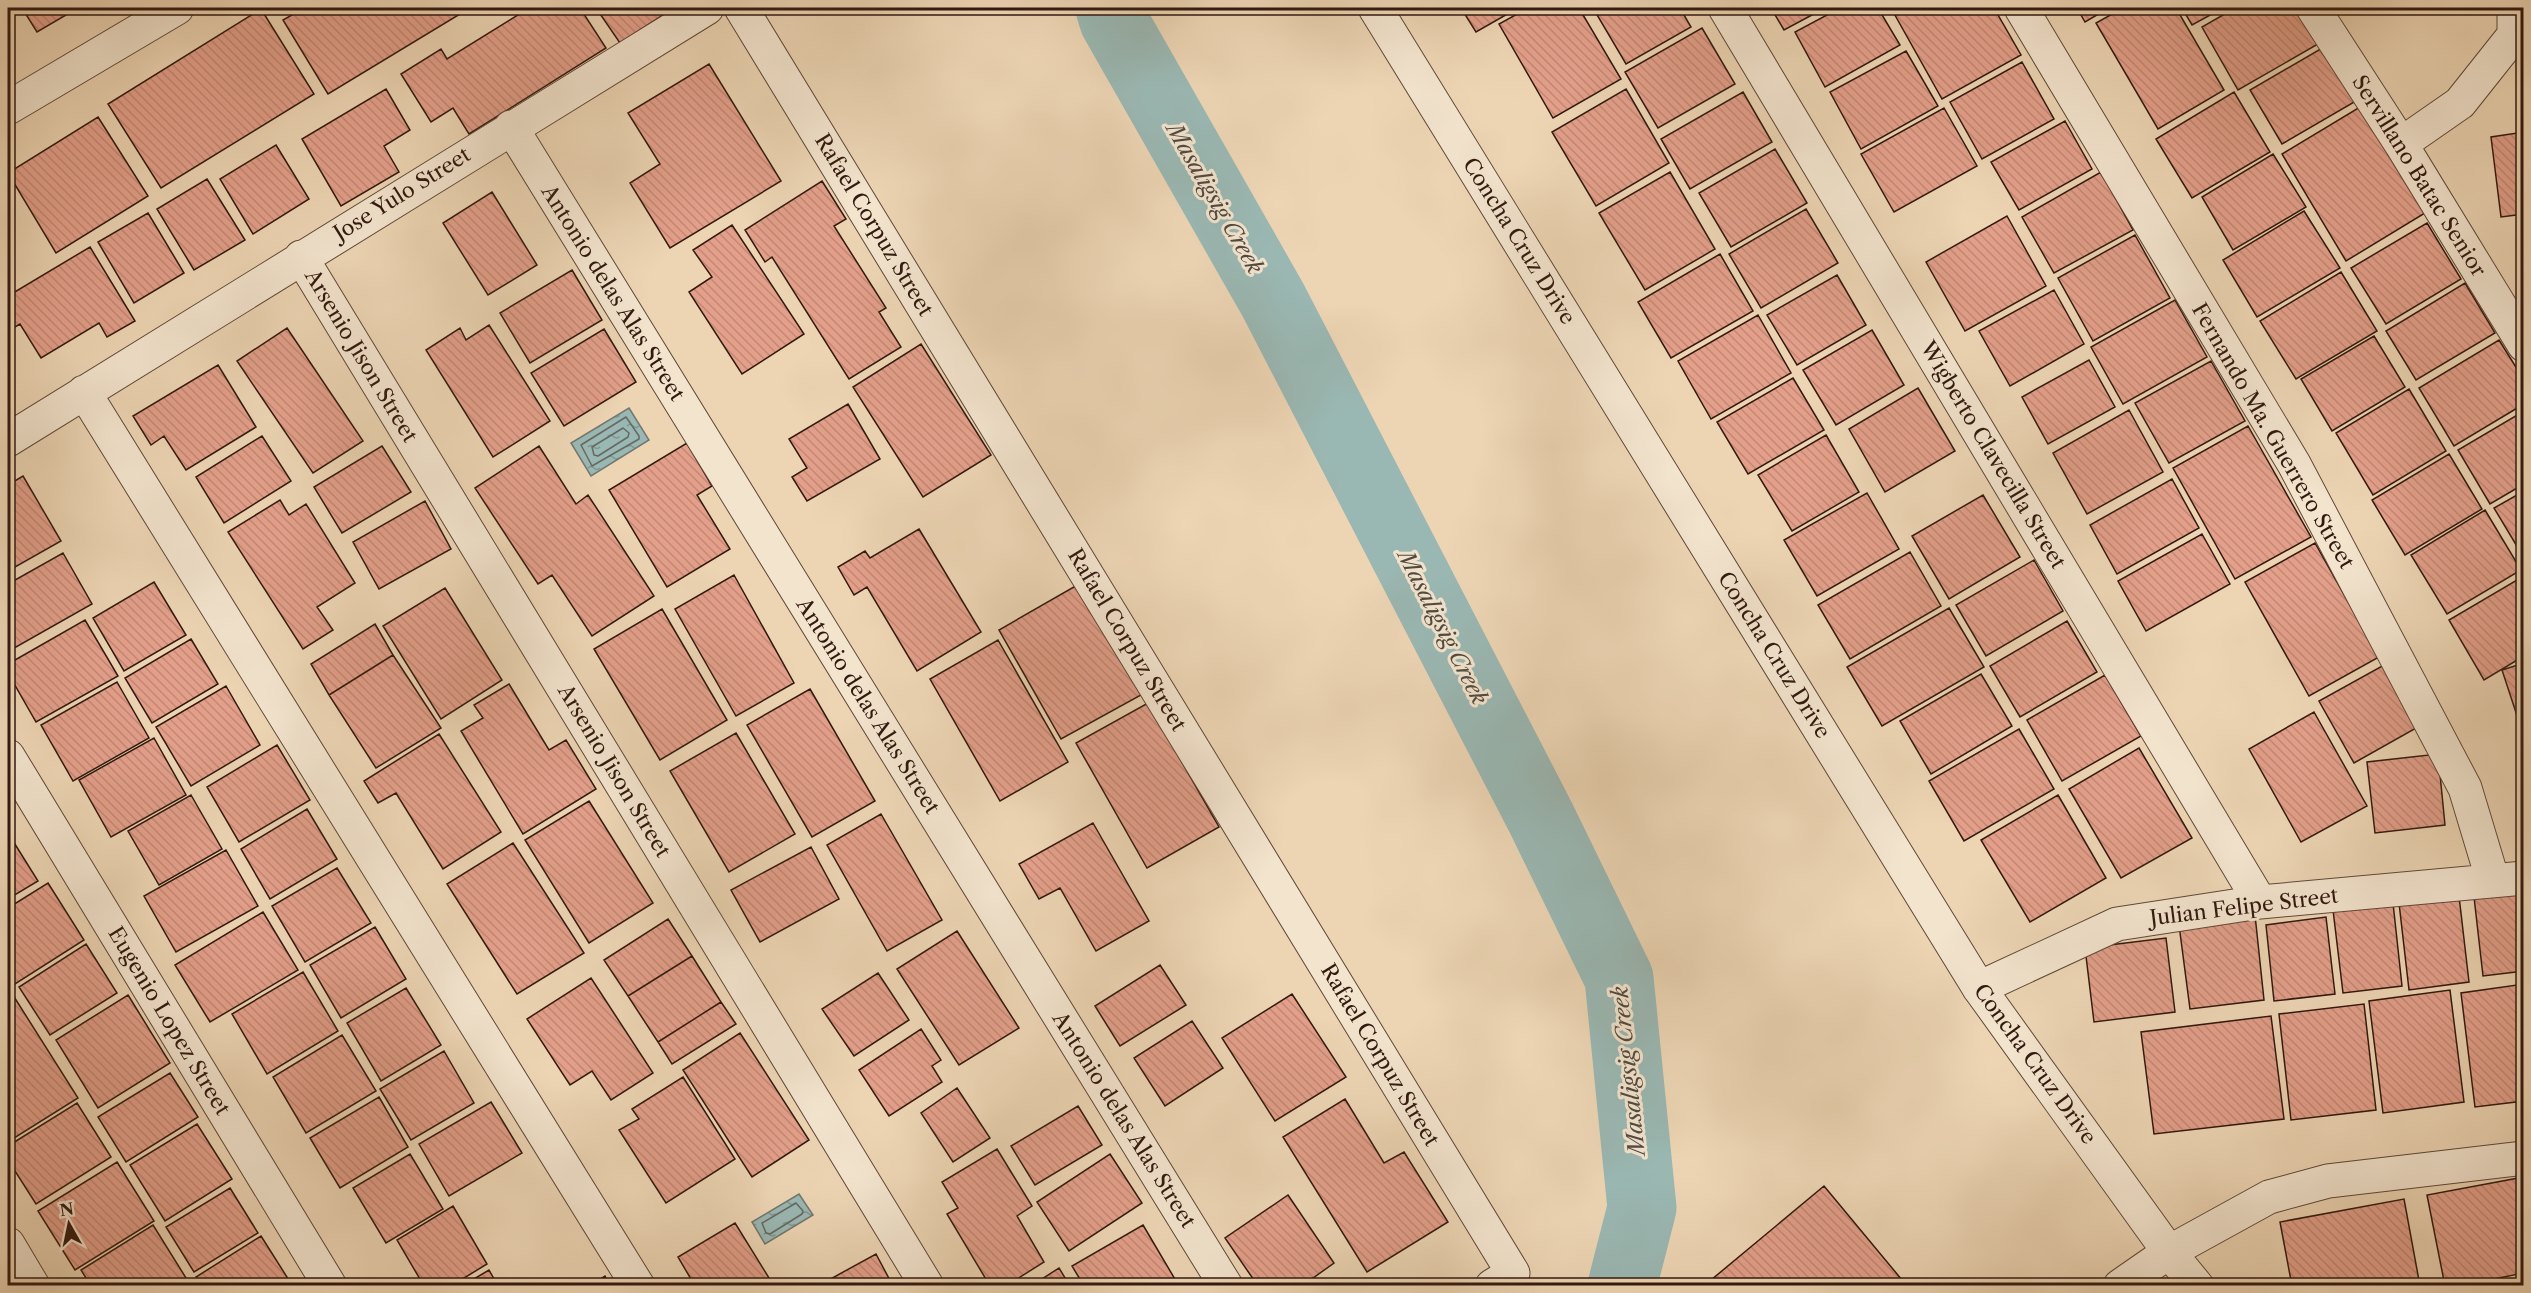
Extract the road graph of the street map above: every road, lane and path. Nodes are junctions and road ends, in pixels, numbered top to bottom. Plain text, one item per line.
1 (177, 8) edge
2 (707, 8) edge
3 (741, 8) edge
4 (1375, 8) edge
5 (1725, 8) edge
6 (2021, 8) edge
7 (2313, 8) edge
8 (2514, 8) edge
9 (8, 108) edge
10 (511, 127) junction
11 (2401, 144) junction
12 (301, 257) junction
13 (2523, 345) edge
14 (84, 392) junction
15 (8, 440) edge
16 (8, 756) edge
17 (2508, 879) edge
18 (2260, 902) junction
19 (1979, 988) junction
20 (2523, 1158) edge
21 (8, 1244) edge
22 (2169, 1252) junction
23 (1503, 1279) edge
24 (33, 1286) edge
25 (330, 1286) edge
26 (638, 1286) edge
27 (927, 1286) edge
28 (1226, 1286) edge
29 (2120, 1286) edge
30 (2197, 1286) edge

1 - 9 street
2 - 10 street, Jose Yulo Street
3 - 23 street, Rafael Corpuz Street
4 - 19 street, Concha Cruz Drive
5 - 18 street, Wigberto Clavecilla Street
6 - 17 street, Fernando Ma. Guerrero Street
7 - 11 street, Servillano Batac Senior
8 - 11 street
10 - 12 street, Jose Yulo Street
10 - 28 street, Antonio delas Alas Street
11 - 13 street, Servillano Batac Senior
12 - 14 street, Jose Yulo Street
12 - 27 street, Arsenio Jison Street
14 - 15 street, Jose Yulo Street
14 - 26 street
16 - 25 street, Eugenio Lopez Street
17 - 18 street, Julian Felipe Street
18 - 19 street, Julian Felipe Street
19 - 22 street, Concha Cruz Drive
20 - 22 street
21 - 24 street
22 - 29 street
22 - 30 street, Concha Cruz Drive

